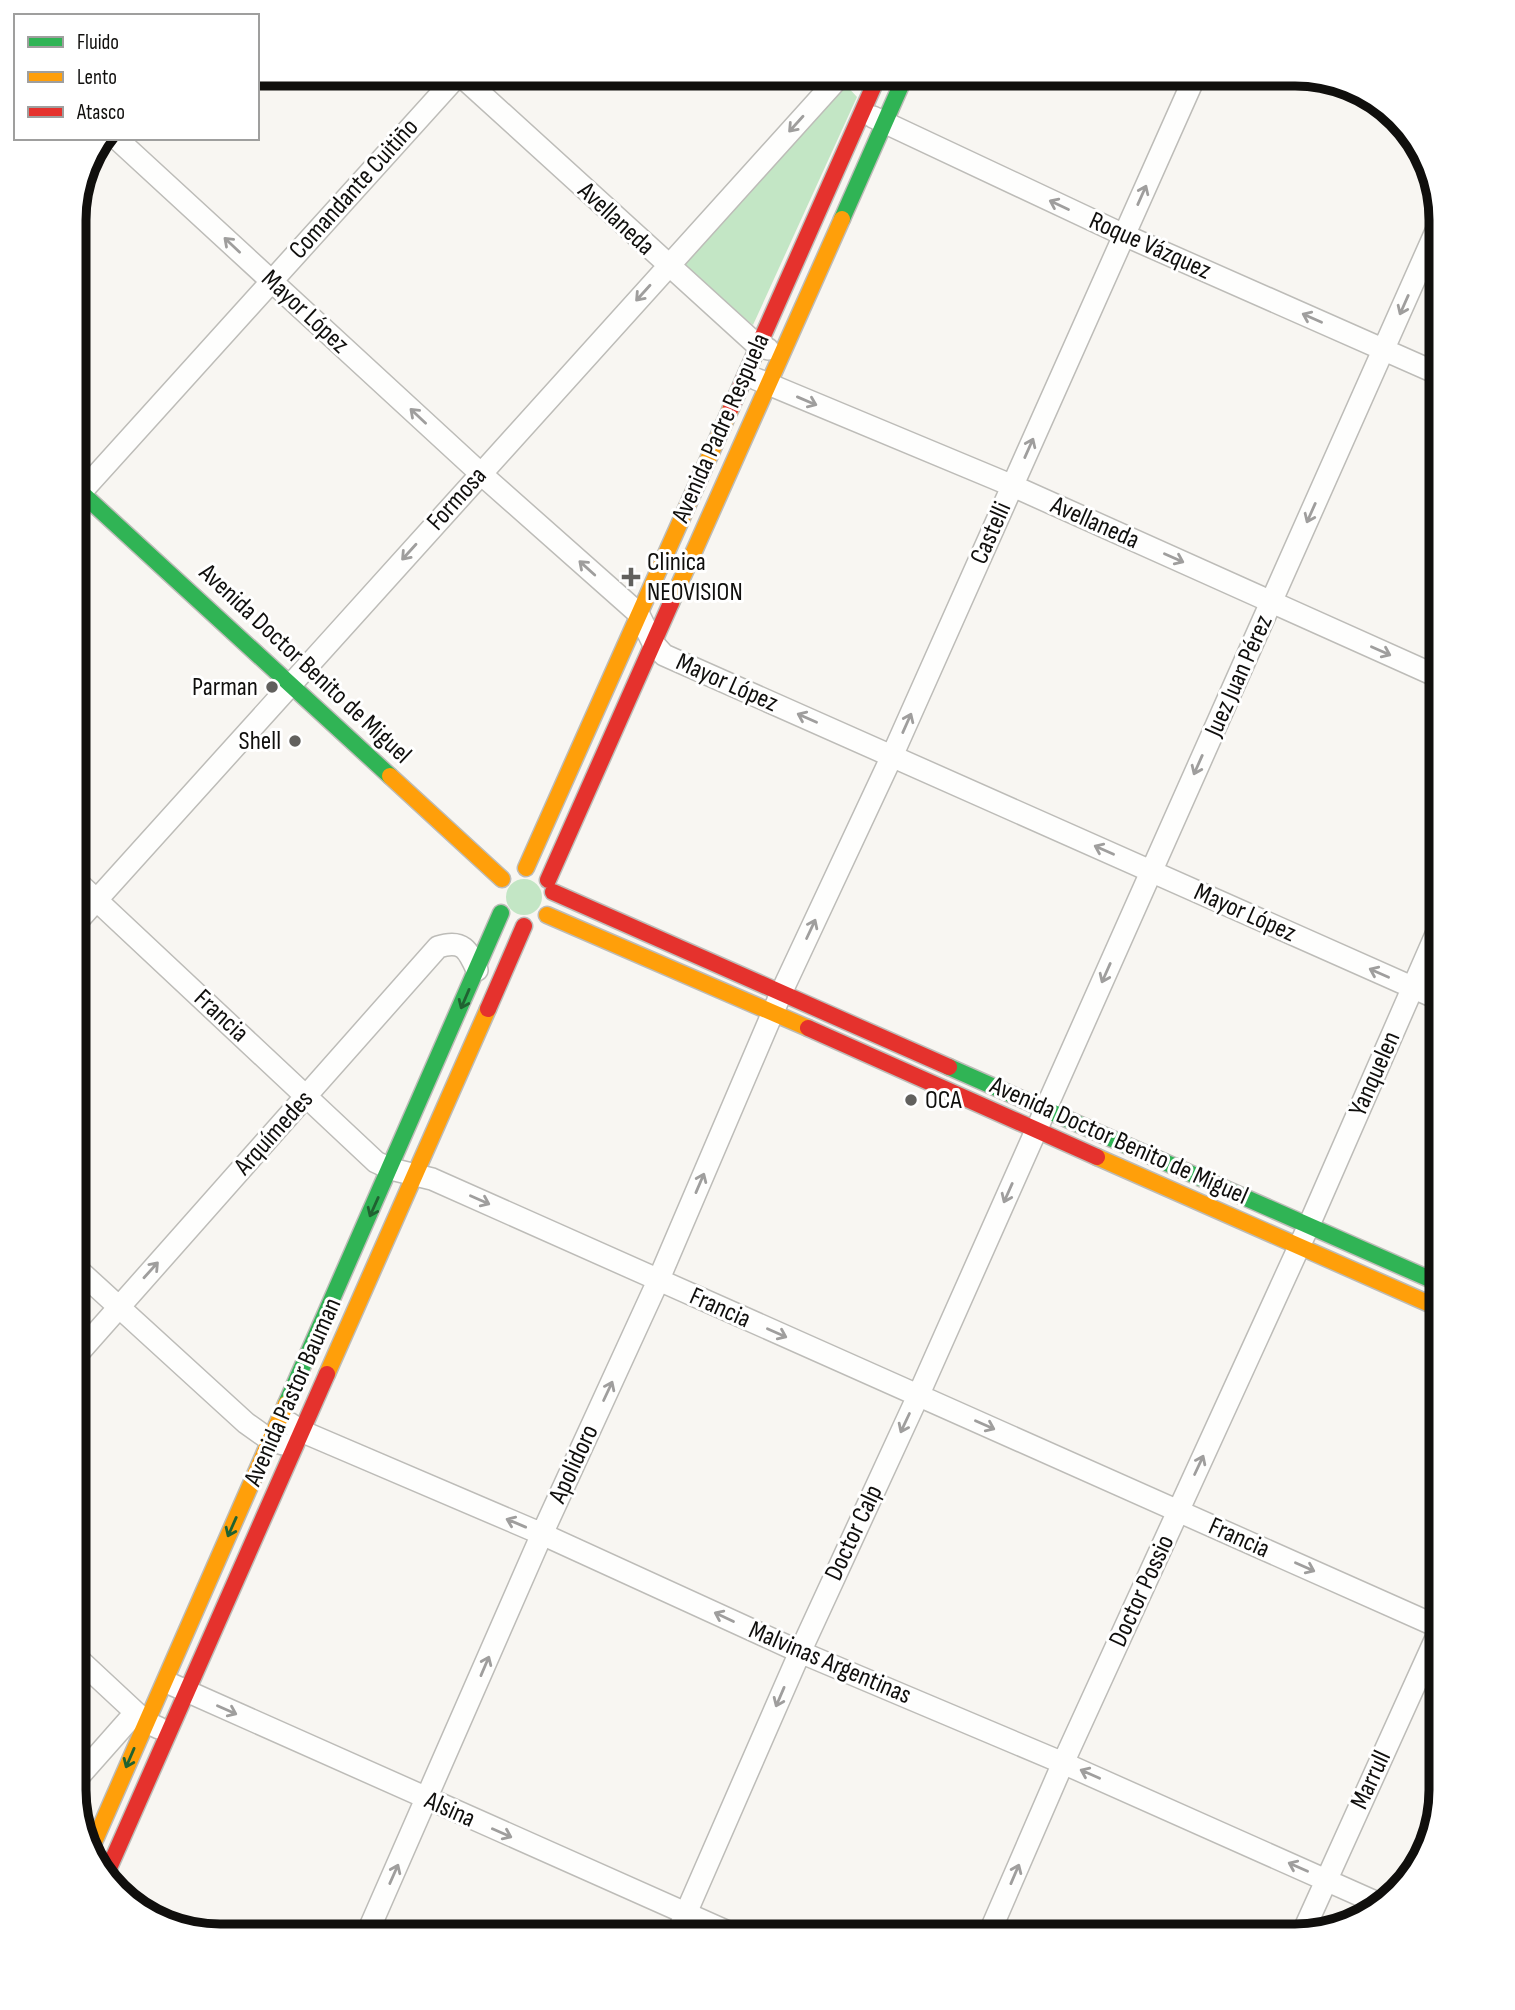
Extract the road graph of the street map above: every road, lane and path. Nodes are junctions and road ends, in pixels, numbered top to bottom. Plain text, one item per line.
1 (448, 86) edge
2 (472, 86) edge
3 (831, 86) edge
4 (873, 86) edge
5 (900, 86) edge
6 (1191, 86) edge
7 (862, 112) junction
8 (884, 122) junction
9 (118, 140) edge
10 (1124, 236) junction
11 (1429, 247) edge
12 (667, 266) junction
13 (271, 280) junction
14 (757, 345) junction
15 (1384, 349) junction
16 (780, 354) junction
17 (1429, 370) edge
18 (744, 374) junction
19 (767, 384) junction
20 (480, 473) junction
21 (86, 482) edge
22 (1013, 486) junction
23 (86, 502) edge
24 (1271, 602) junction
25 (638, 613) junction
26 (653, 643) junction
27 (1429, 673) edge
28 (290, 684) junction
29 (892, 756) junction
30 (526, 868) junction
31 (1151, 871) junction
32 (502, 879) junction
33 (551, 886) junction
34 (86, 890) edge
35 (96, 900) junction
36 (86, 911) edge
37 (501, 914) junction
38 (547, 915) junction
39 (524, 926) junction
40 (1429, 950) edge
41 (477, 970) junction
42 (1413, 987) junction
43 (782, 991) junction
44 (1429, 994) edge
45 (773, 1012) junction
46 (306, 1096) junction
47 (1045, 1108) junction
48 (1035, 1130) junction
49 (391, 1170) junction
50 (416, 1174) junction
51 (1309, 1225) junction
52 (1298, 1247) junction
53 (86, 1277) edge
54 (1429, 1279) edge
55 (659, 1281) junction
56 (1429, 1304) edge
57 (118, 1308) junction
58 (86, 1344) edge
59 (918, 1396) junction
60 (280, 1418) junction
61 (270, 1440) junction
62 (298, 1440) junction
63 (1178, 1511) junction
64 (542, 1534) junction
65 (1429, 1623) edge
66 (800, 1652) junction
67 (1429, 1654) edge
68 (86, 1666) edge
69 (165, 1682) junction
70 (185, 1691) junction
71 (140, 1718) junction
72 (168, 1731) junction
73 (1063, 1763) junction
74 (86, 1770) edge
75 (427, 1800) junction
76 (95, 1838) edge
77 (109, 1867) edge
78 (1326, 1880) junction
79 (1372, 1900) edge
80 (686, 1914) junction
81 (372, 1924) edge
82 (682, 1924) edge
83 (708, 1924) edge
84 (994, 1924) edge
85 (1307, 1924) edge

1 - 13 street, Comandante Cuitiño
2 - 12 street, Avellaneda
3 -> 12 street, Formosa
4 - 7 main road, Avenida Padre Respuela
5 - 8 main road, Avenida Padre Respuela
10 -> 6 street, Castelli
7 - 8 street, Roque Vázquez
7 - 14 main road, Avenida Padre Respuela
10 -> 8 street, Roque Vázquez
8 - 16 main road, Avenida Padre Respuela
13 -> 9 street, Mayor López
15 -> 10 street, Roque Vázquez
22 -> 10 street, Castelli
11 -> 15 street, Juez Juan Pérez
12 - 14 street, Avellaneda
12 -> 20 street, Formosa
20 -> 13 street, Mayor López
13 - 21 street, Comandante Cuitiño
14 - 16 street, Avellaneda
14 - 18 main road, Avenida Padre Respuela
15 - 17 street, Roque Vázquez
15 -> 24 street, Juez Juan Pérez
16 - 19 main road, Avenida Padre Respuela
18 - 19 street, Avellaneda
18 - 25 main road, Avenida Padre Respuela
19 -> 22 street, Avellaneda
19 - 26 main road, Avenida Padre Respuela
25 -> 20 street, Mayor López
20 -> 28 street, Formosa
22 -> 24 street, Avellaneda
29 -> 22 street, Castelli
23 - 28 main road, Avenida Doctor Benito de Miguel
24 -> 27 street, Avellaneda
24 -> 31 street, Juez Juan Pérez
25 - 26 street, Mayor López
25 - 30 main road, Avenida Padre Respuela
29 -> 26 street, Mayor López
26 - 33 main road, Avenida Padre Respuela
28 - 32 main road, Avenida Doctor Benito de Miguel
28 - 35 street, Formosa
31 -> 29 street, Mayor López
43 -> 29 street, Castelli
30 - 32 main road
30 - 33 main road
42 -> 31 street, Mayor López
31 -> 47 street, Juez Juan Pérez
32 - 37 main road
33 - 38 main road
33 - 43 main road, Avenida Doctor Benito de Miguel
34 - 35 street, Francia
35 - 36 street, Formosa
35 - 46 street, Francia
37 - 39 main road
37 - 41 main road, Avenida Pastor Bauman
38 - 39 main road
38 - 45 main road, Avenida Doctor Benito de Miguel
39 - 50 main road, Avenida Pastor Bauman
40 - 42 street, Yanquelen
41 - 46 street, Arquímedes
41 -> 49 main road, Avenida Pastor Bauman
42 - 44 street, Mayor López
42 - 51 street, Yanquelen
43 - 45 street, Apolidoro
43 - 47 main road, Avenida Doctor Benito de Miguel
45 - 48 main road, Avenida Doctor Benito de Miguel
55 -> 45 street, Apolidoro
46 - 49 street, Francia
57 -> 46 street, Arquímedes
47 - 48 street, Juez Juan Pérez
47 - 51 main road, Avenida Doctor Benito de Miguel
48 - 52 main road, Avenida Doctor Benito de Miguel
48 -> 59 street, Doctor Calp
49 - 50 street, Francia
49 -> 60 main road, Avenida Pastor Bauman
50 -> 55 street, Francia
50 - 62 main road, Avenida Pastor Bauman
51 - 52 street, Yanquelen
51 - 54 main road, Avenida Doctor Benito de Miguel
52 - 56 main road, Avenida Doctor Benito de Miguel
63 -> 52 street, Doctor Possio
53 - 57 street, Malvinas Argentinas
55 -> 59 street, Francia
64 -> 55 street, Apolidoro
57 - 58 street, Arquímedes
57 - 61 street, Malvinas Argentinas
59 -> 63 street, Francia
59 -> 66 street, Doctor Calp
60 - 61 main road, Avenida Pastor Bauman
60 - 62 street, Malvinas Argentinas
61 - 62 street, Malvinas Argentinas
61 -> 69 main road, Avenida Pastor Bauman
64 -> 62 street, Malvinas Argentinas
62 - 70 main road, Avenida Pastor Bauman
63 -> 65 street, Francia
63 - 73 street, Doctor Possio
66 -> 64 street, Malvinas Argentinas
75 -> 64 street, Apolidoro
66 - 73 street, Malvinas Argentinas
66 -> 80 street, Doctor Calp
67 - 78 street, Marrull
68 - 71 street
69 - 70 street, Alsina
69 - 71 main road, Avenida Pastor Bauman
70 - 72 main road, Avenida Pastor Bauman
70 -> 75 street, Alsina
71 - 72 street
71 - 74 street
71 -> 76 main road, Avenida Pastor Bauman
72 - 77 main road, Avenida Pastor Bauman
78 -> 73 street, Malvinas Argentinas
84 -> 73 street, Doctor Possio
75 -> 80 street, Alsina
81 -> 75 street, Apolidoro
78 - 79 street, Malvinas Argentinas
78 - 85 street, Marrull
80 - 82 street, Doctor Calp
80 - 83 street, Alsina

